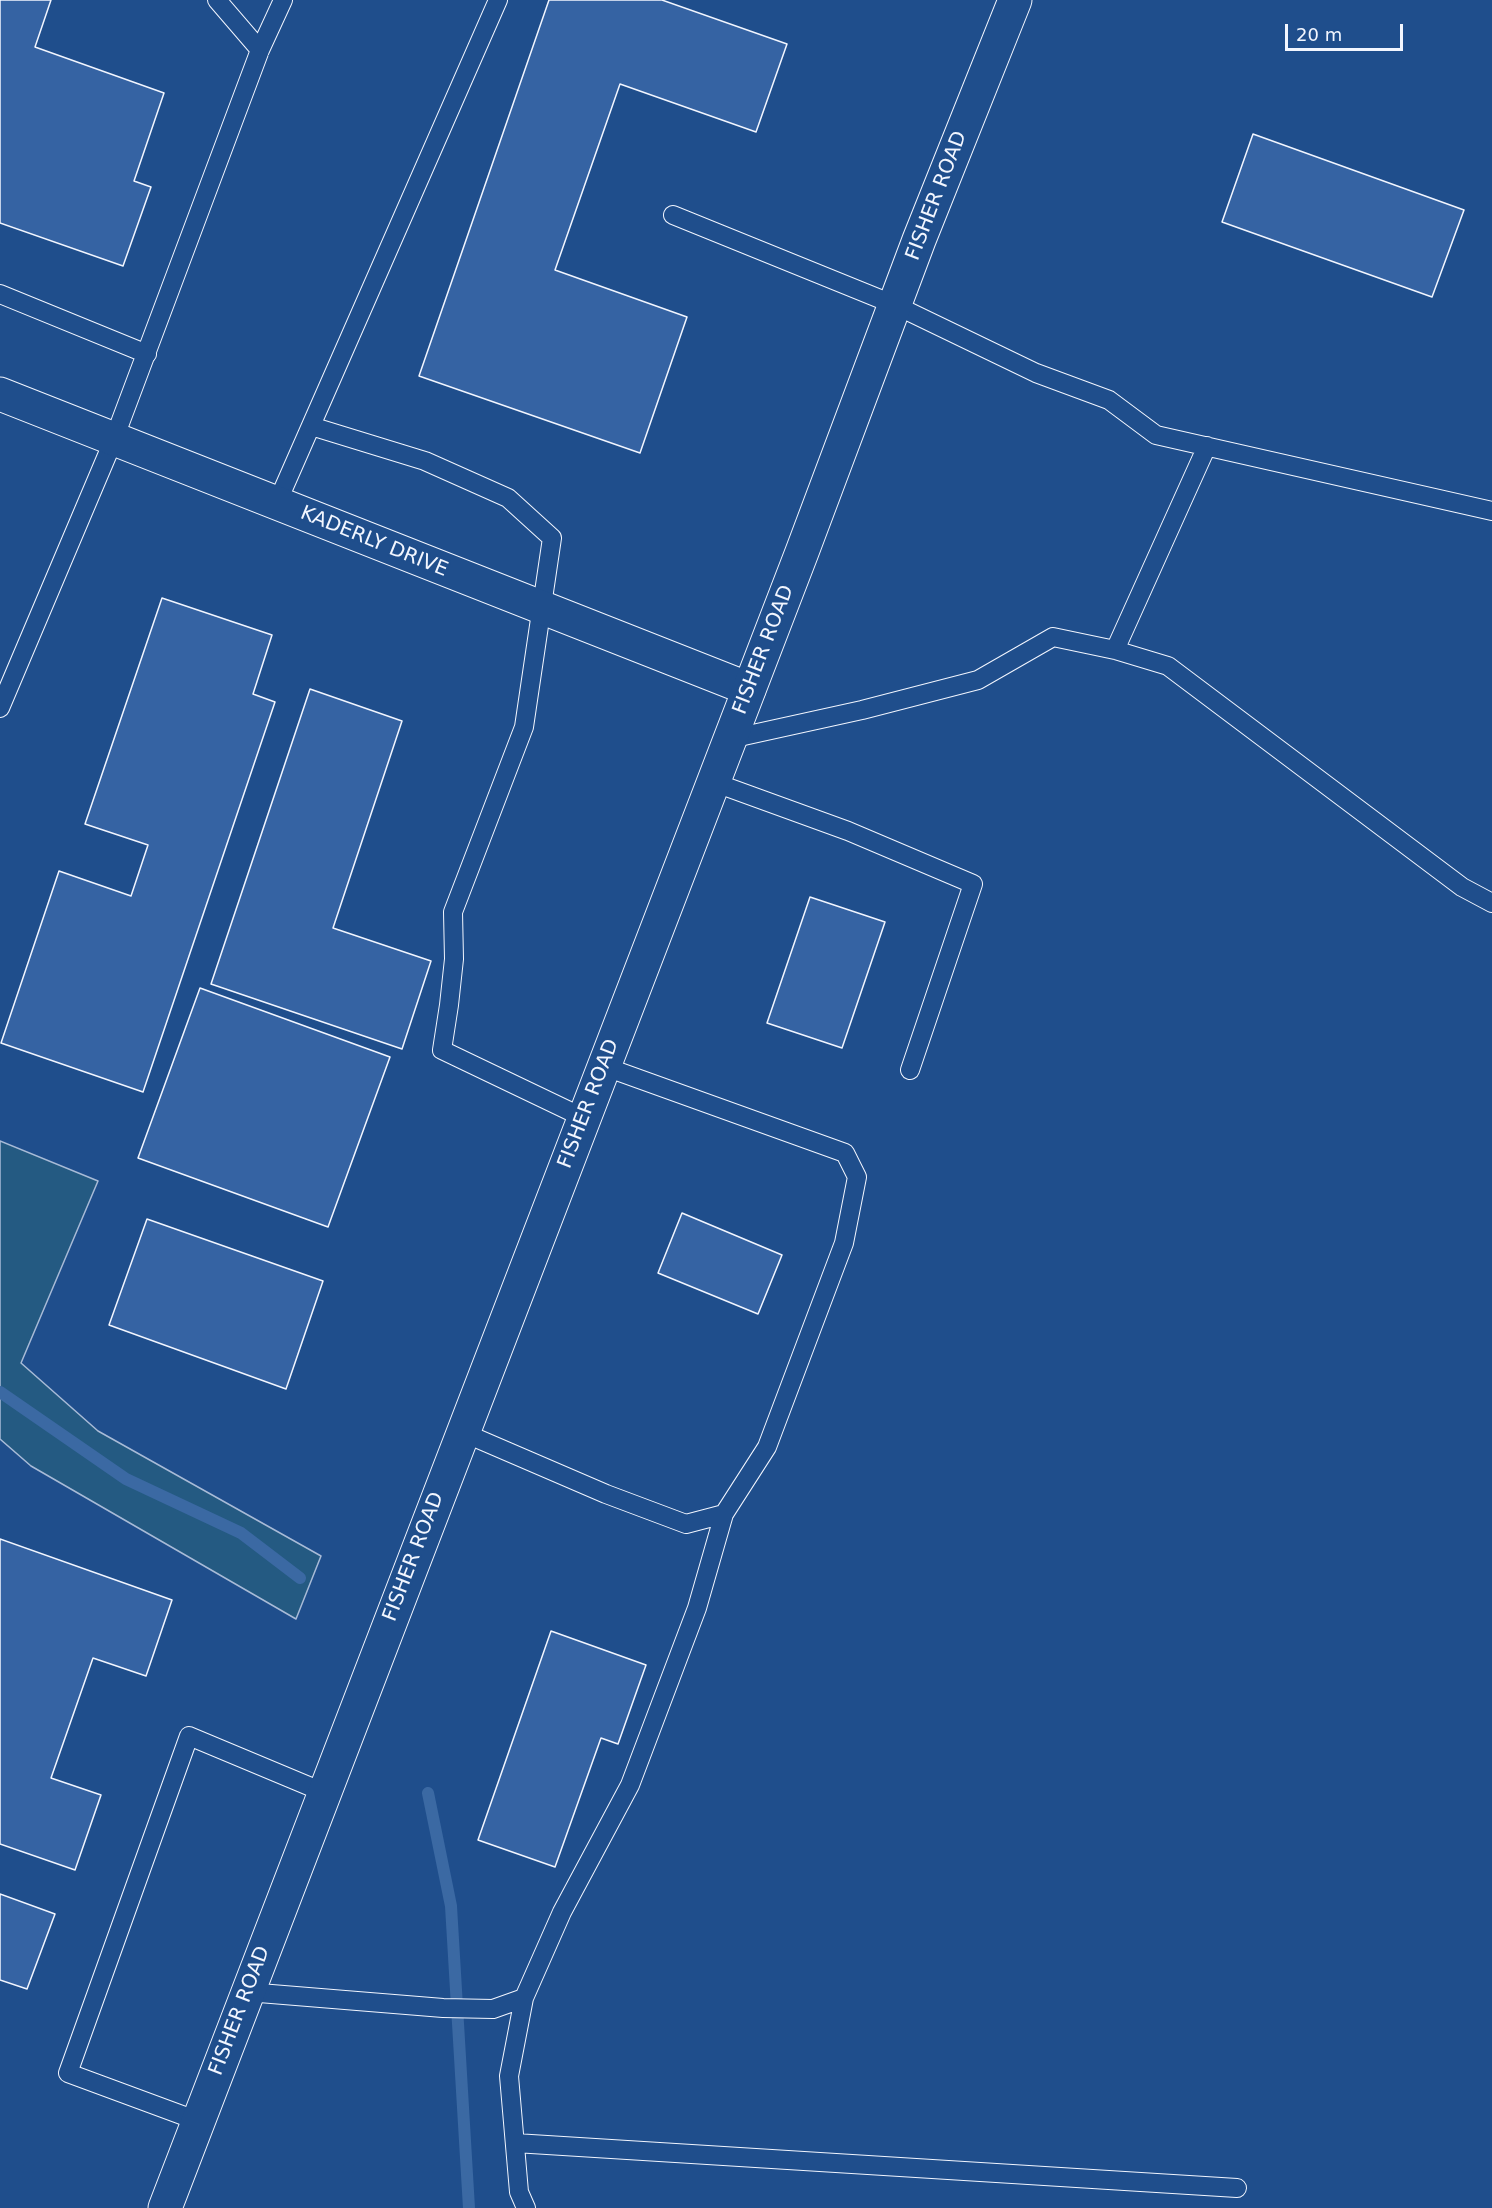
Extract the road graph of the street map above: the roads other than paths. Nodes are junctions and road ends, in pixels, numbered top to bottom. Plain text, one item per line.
1 (217, 0) edge
2 (283, 0) edge
3 (498, 0) edge
4 (1015, 0) edge
5 (260, 50) junction
6 (673, 215) dead end
7 (0, 294) edge
8 (895, 306) junction
9 (147, 354) junction
10 (0, 393) edge
11 (311, 426) junction
12 (114, 439) junction
13 (1206, 446) junction
14 (277, 503) junction
15 (1492, 511) edge
16 (542, 608) junction
17 (1115, 650) junction
18 (749, 689) junction
19 (0, 708) edge
20 (730, 739) junction
21 (713, 782) junction
22 (1492, 903) edge
23 (603, 1066) junction
24 (910, 1070) dead end
25 (584, 1118) junction
26 (462, 1432) junction
27 (724, 1514) junction
28 (323, 1792) junction
29 (247, 1992) junction
30 (524, 1998) junction
31 (198, 2121) junction
32 (515, 2143) junction
33 (1237, 2188) dead end
34 (165, 2208) edge
35 (526, 2208) edge

1 - 5 lane
2 - 5 lane
3 - 11 lane
4 - 8 main road, FISHER ROAD
5 - 9 lane
6 - 8 lane
7 - 9 lane
8 - 13 lane
8 - 18 main road, FISHER ROAD
9 - 12 lane
10 - 12 main road, KADERLY DRIVE
11 - 14 lane
11 - 16 lane
12 - 14 main road, KADERLY DRIVE
12 - 19 lane
13 - 15 lane
13 - 17 lane
14 - 16 main road, KADERLY DRIVE
16 - 18 main road, KADERLY DRIVE
16 - 25 lane
17 - 20 lane
17 - 22 lane
18 - 20 main road, FISHER ROAD
20 - 21 main road, FISHER ROAD
21 - 23 main road, FISHER ROAD
21 - 24 lane
23 - 25 main road, FISHER ROAD
23 - 27 lane
25 - 26 main road, FISHER ROAD
26 - 27 lane
26 - 28 main road, FISHER ROAD
27 - 30 lane
28 - 29 main road, FISHER ROAD
28 - 31 lane
29 - 30 lane
29 - 31 main road, FISHER ROAD
30 - 32 lane
31 - 34 main road, FISHER ROAD
32 - 33 lane
32 - 35 lane

